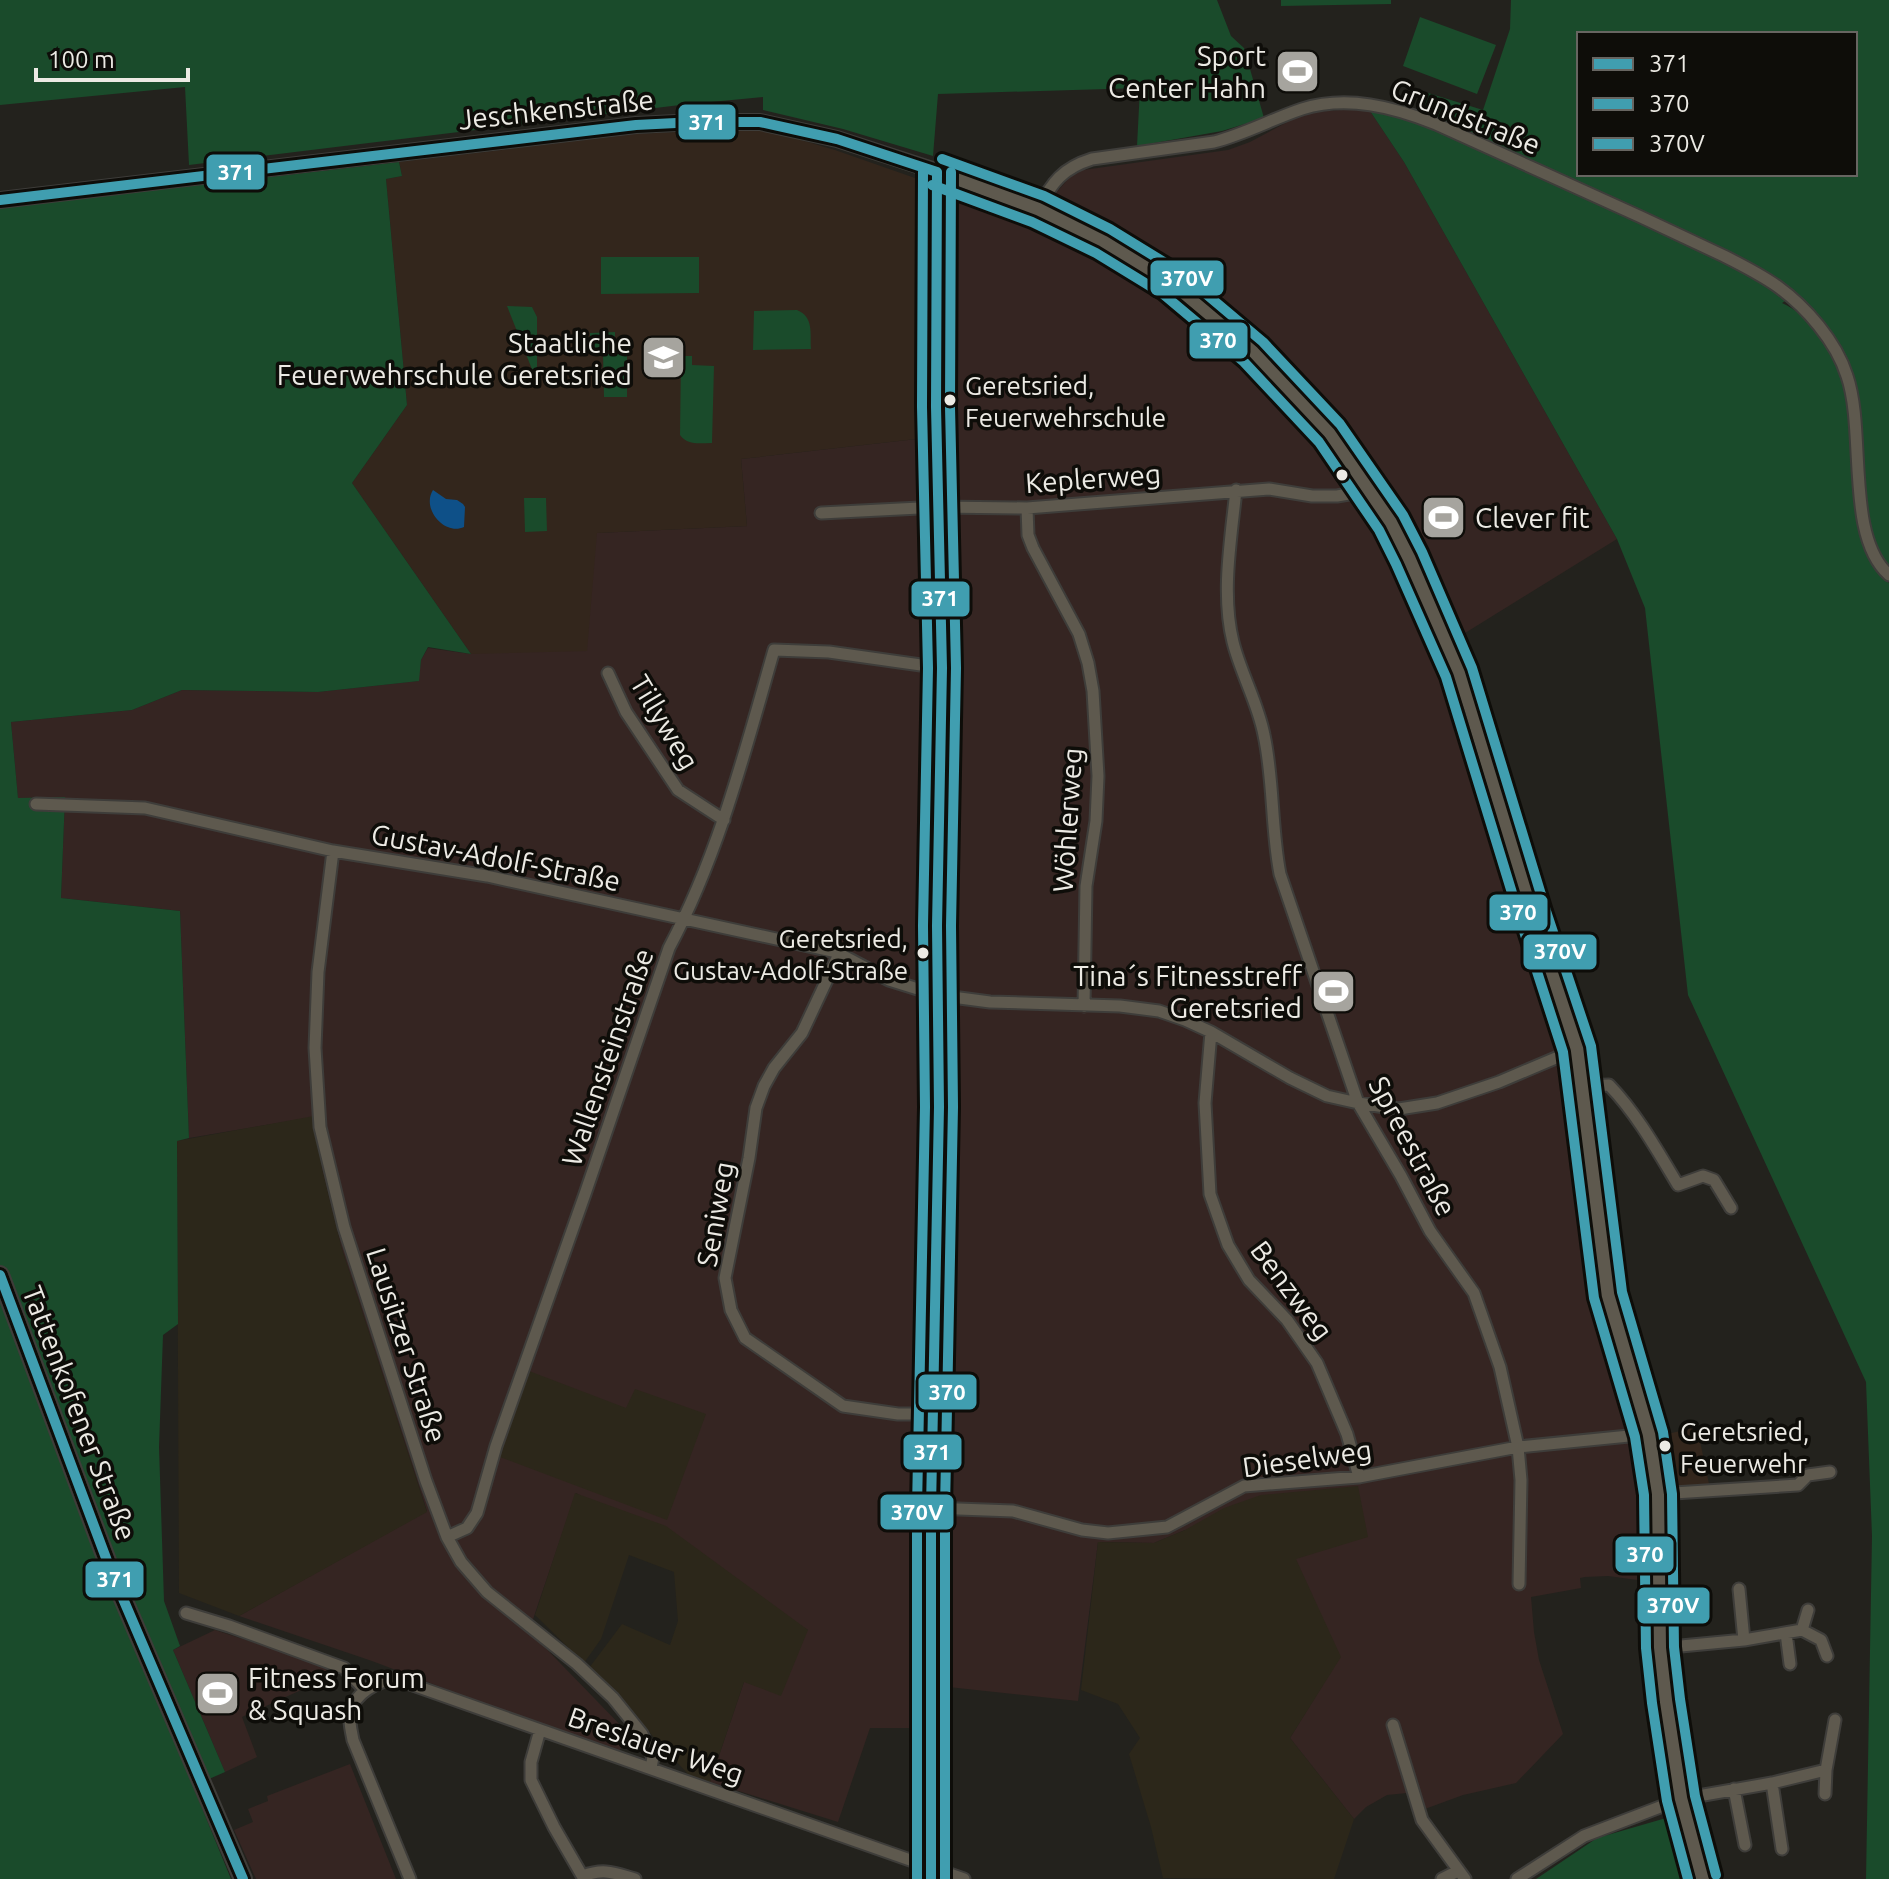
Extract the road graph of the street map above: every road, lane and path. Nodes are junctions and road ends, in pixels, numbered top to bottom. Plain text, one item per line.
1 (937, 172) junction
2 (0, 200) edge
3 (1038, 209) junction
4 (1366, 486) junction
5 (1236, 490) junction
6 (939, 507) junction
7 (1027, 508) junction
8 (821, 513) dead end
9 (1889, 575) edge
10 (942, 668) junction
11 (608, 673) dead end
12 (36, 804) dead end
13 (724, 820) junction
14 (333, 851) junction
15 (685, 918) junction
16 (839, 954) junction
17 (937, 995) junction
18 (1084, 1006) junction
19 (1211, 1032) junction
20 (1577, 1049) junction
21 (1582, 1086) junction
22 (1358, 1103) junction
23 (1731, 1208) dead end
24 (0, 1275) edge
25 (934, 1414) junction
26 (1649, 1434) junction
27 (1518, 1447) junction
28 (1830, 1472) dead end
29 (1359, 1477) junction
30 (1658, 1494) junction
31 (931, 1508) junction
32 (447, 1537) junction
33 (1519, 1584) dead end
34 (1739, 1589) dead end
35 (1808, 1610) dead end
36 (186, 1613) dead end
37 (1802, 1630) junction
38 (1786, 1633) junction
39 (1744, 1640) junction
40 (1660, 1648) junction
41 (1827, 1656) dead end
42 (1790, 1664) dead end
43 (365, 1690) junction
44 (1835, 1720) dead end
45 (1393, 1725) dead end
46 (540, 1730) junction
47 (651, 1768) junction
48 (1826, 1770) junction
49 (1772, 1783) junction
50 (1734, 1789) junction
51 (1825, 1794) dead end
52 (1681, 1799) junction
53 (1745, 1845) dead end
54 (1782, 1849) dead end
55 (932, 1873) edge
56 (1461, 1875) edge
57 (583, 1878) edge
58 (243, 1879) edge
59 (410, 1879) edge
60 (635, 1879) edge
61 (964, 1879) edge
62 (1442, 1879) edge
63 (1517, 1879) edge
64 (1703, 1879) edge

1 - 2 street, Jeschkenstraße
1 - 3 street, Jeschkenstraße
1 - 6 street
3 - 4 street, Jeschkenstraße
3 - 9 street, Grundstraße
4 - 5 street, Keplerweg
4 - 20 street, Jeschkenstraße
5 - 7 street, Keplerweg
5 - 22 street, Spreestraße
6 - 7 street, Keplerweg
6 - 8 street, Keplerweg
6 - 10 street
7 - 18 street, Wöhlerweg
10 - 13 street, Wallensteinstraße
10 - 17 street
11 - 13 street, Tillyweg
12 - 14 street, Gustav-Adolf-Straße
13 - 15 street, Wallensteinstraße
14 - 15 street, Gustav-Adolf-Straße
14 - 32 street, Lausitzer Straße
15 - 16 street, Gustav-Adolf-Straße
15 - 32 street, Wallensteinstraße
16 - 17 street, Gustav-Adolf-Straße
16 - 25 street, Seniweg
17 - 18 street, Gustav-Adolf-Straße
17 - 25 street
18 - 19 street, Gustav-Adolf-Straße
19 - 22 street, Gustav-Adolf-Straße
19 - 29 street, Benzweg
20 - 21 street, Jeschkenstraße
20 - 22 street, Gustav-Adolf-Straße
21 - 23 street
21 - 26 street, Jeschkenstraße
22 - 27 street, Spreestraße
24 - 58 main road, Tattenkofener Straße
25 - 31 street
26 - 27 street, Dieselweg
26 - 30 street, Jeschkenstraße
27 - 29 street, Dieselweg
27 - 33 street, Spreestraße
28 - 30 street
29 - 31 street, Dieselweg
30 - 40 street, Jeschkenstraße
31 - 55 street
32 - 47 street, Lausitzer Straße
34 - 39 street
35 - 37 street
36 - 43 street
37 - 38 street
37 - 41 street
38 - 39 street
38 - 42 street
39 - 40 street
40 - 52 street, Jeschkenstraße
43 - 46 street, Breslauer Weg
43 - 59 street
44 - 48 street
45 - 56 street
46 - 47 street, Breslauer Weg
46 - 57 street
47 - 55 street, Breslauer Weg
48 - 49 street
48 - 51 street
49 - 50 street
49 - 54 street
50 - 52 street
50 - 53 street
52 - 63 street
52 - 64 street, Jeschkenstraße
55 - 61 street, Breslauer Weg
56 - 62 street
57 - 60 street

